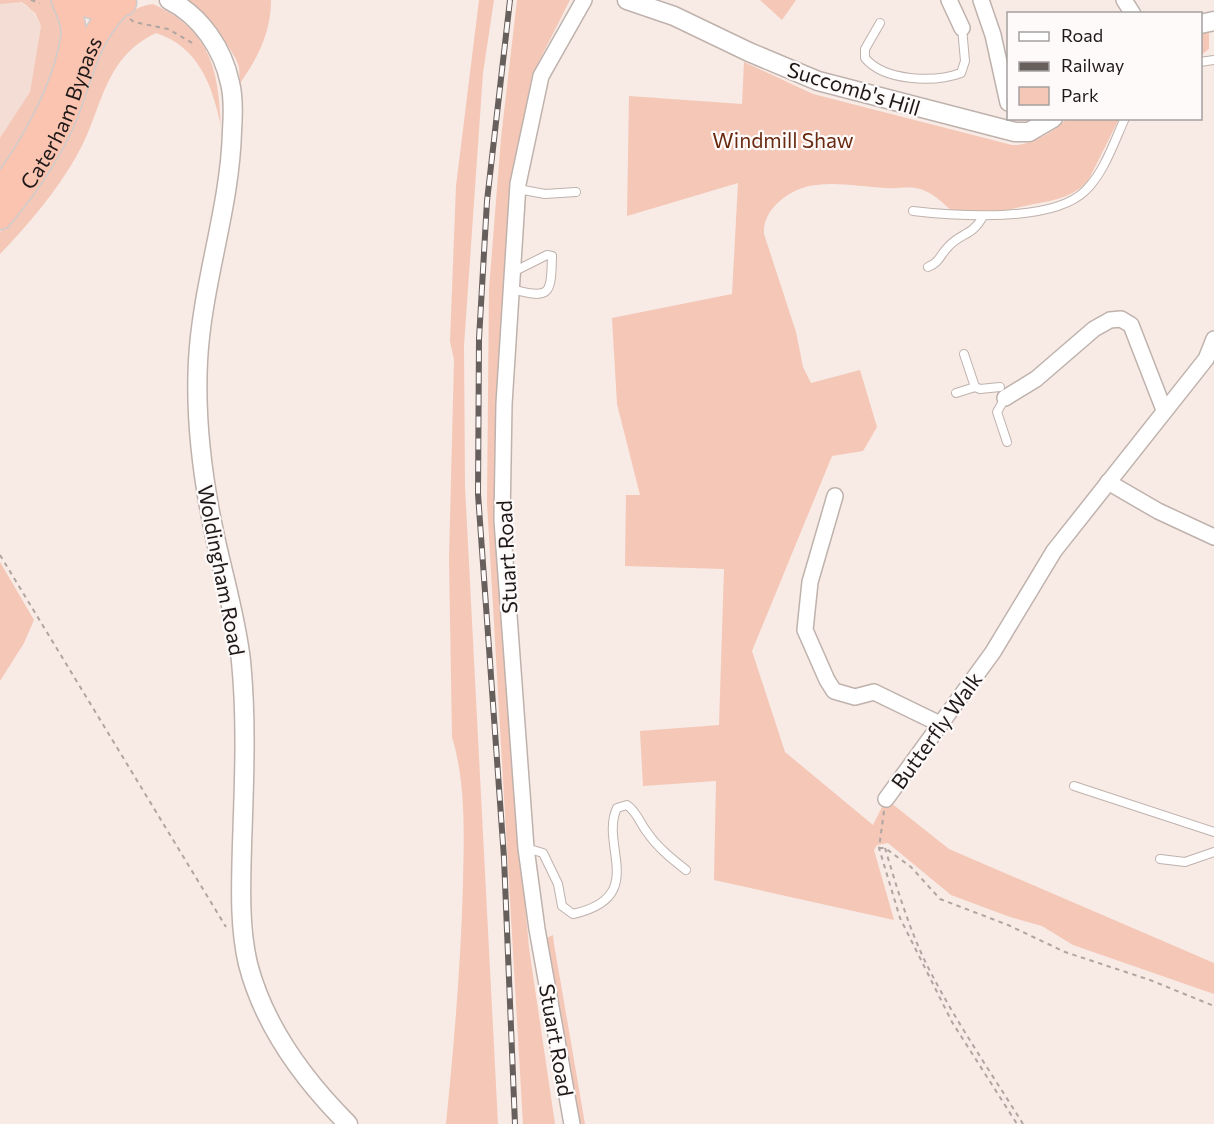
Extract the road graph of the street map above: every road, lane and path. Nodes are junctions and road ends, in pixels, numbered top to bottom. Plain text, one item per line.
1 (31, 0) edge
2 (64, 0) edge
3 (70, 0) edge
4 (584, 0) edge
5 (627, 0) edge
6 (949, 0) edge
7 (981, 0) edge
8 (175, 2) edge
9 (40, 3) dead end
10 (125, 8) edge
11 (880, 23) dead end
12 (962, 28) joint
13 (203, 50) dead end
14 (1007, 98) edge
15 (1050, 120) edge
16 (1124, 120) edge
17 (1014, 125) edge
18 (518, 189) junction
19 (0, 190) edge
20 (576, 192) dead end
21 (914, 211) dead end
22 (983, 216) junction
23 (0, 217) edge
24 (928, 267) dead end
25 (513, 272) junction
26 (512, 289) junction
27 (1214, 339) edge
28 (964, 354) dead end
29 (975, 387) junction
30 (956, 393) dead end
31 (1005, 397) junction
32 (1164, 410) junction
33 (1007, 442) dead end
34 (1108, 482) junction
35 (836, 496) dead end
36 (1214, 537) edge
37 (0, 555) edge
38 (940, 724) junction
39 (1074, 786) dead end
40 (886, 799) joint
41 (1214, 832) edge
42 (526, 848) junction
43 (879, 848) junction
44 (885, 848) junction
45 (1214, 852) edge
46 (1161, 859) dead end
47 (686, 870) dead end
48 (229, 932) dead end
49 (1214, 1006) edge
50 (348, 1124) edge
51 (572, 1124) edge
52 (1017, 1124) edge
53 (1023, 1124) edge

1 - 9 path
2 - 19 highway, Caterham Bypass
3 - 10 highway
4 - 18 street, Stuart Road
5 - 17 street, Succomb's Hill
6 - 12 street
7 - 14 street
8 - 50 street, Woldingham Road
10 - 13 path
10 - 23 highway, Caterham Bypass
11 - 12 lane
15 - 17 street, Succomb's Hill
16 - 22 lane
18 - 20 lane
18 - 25 street, Stuart Road
21 - 22 lane
22 - 24 lane
25 - 26 street, Stuart Road
25 - 26 lane
26 - 42 street, Stuart Road
27 - 32 street, Butterfly Walk
28 - 29 lane
29 - 30 lane
29 - 31 lane
31 - 32 street
31 - 33 lane
32 - 34 street, Butterfly Walk
34 - 36 street
34 - 38 street, Butterfly Walk
35 - 38 street
37 - 48 path
38 - 40 street, Butterfly Walk
39 - 41 lane
40 - 43 path, Butterfly Walk
42 - 47 lane
42 - 51 street, Stuart Road
43 - 44 path
43 - 52 path, Butterfly Walk
44 - 49 path
44 - 53 path
45 - 46 lane

